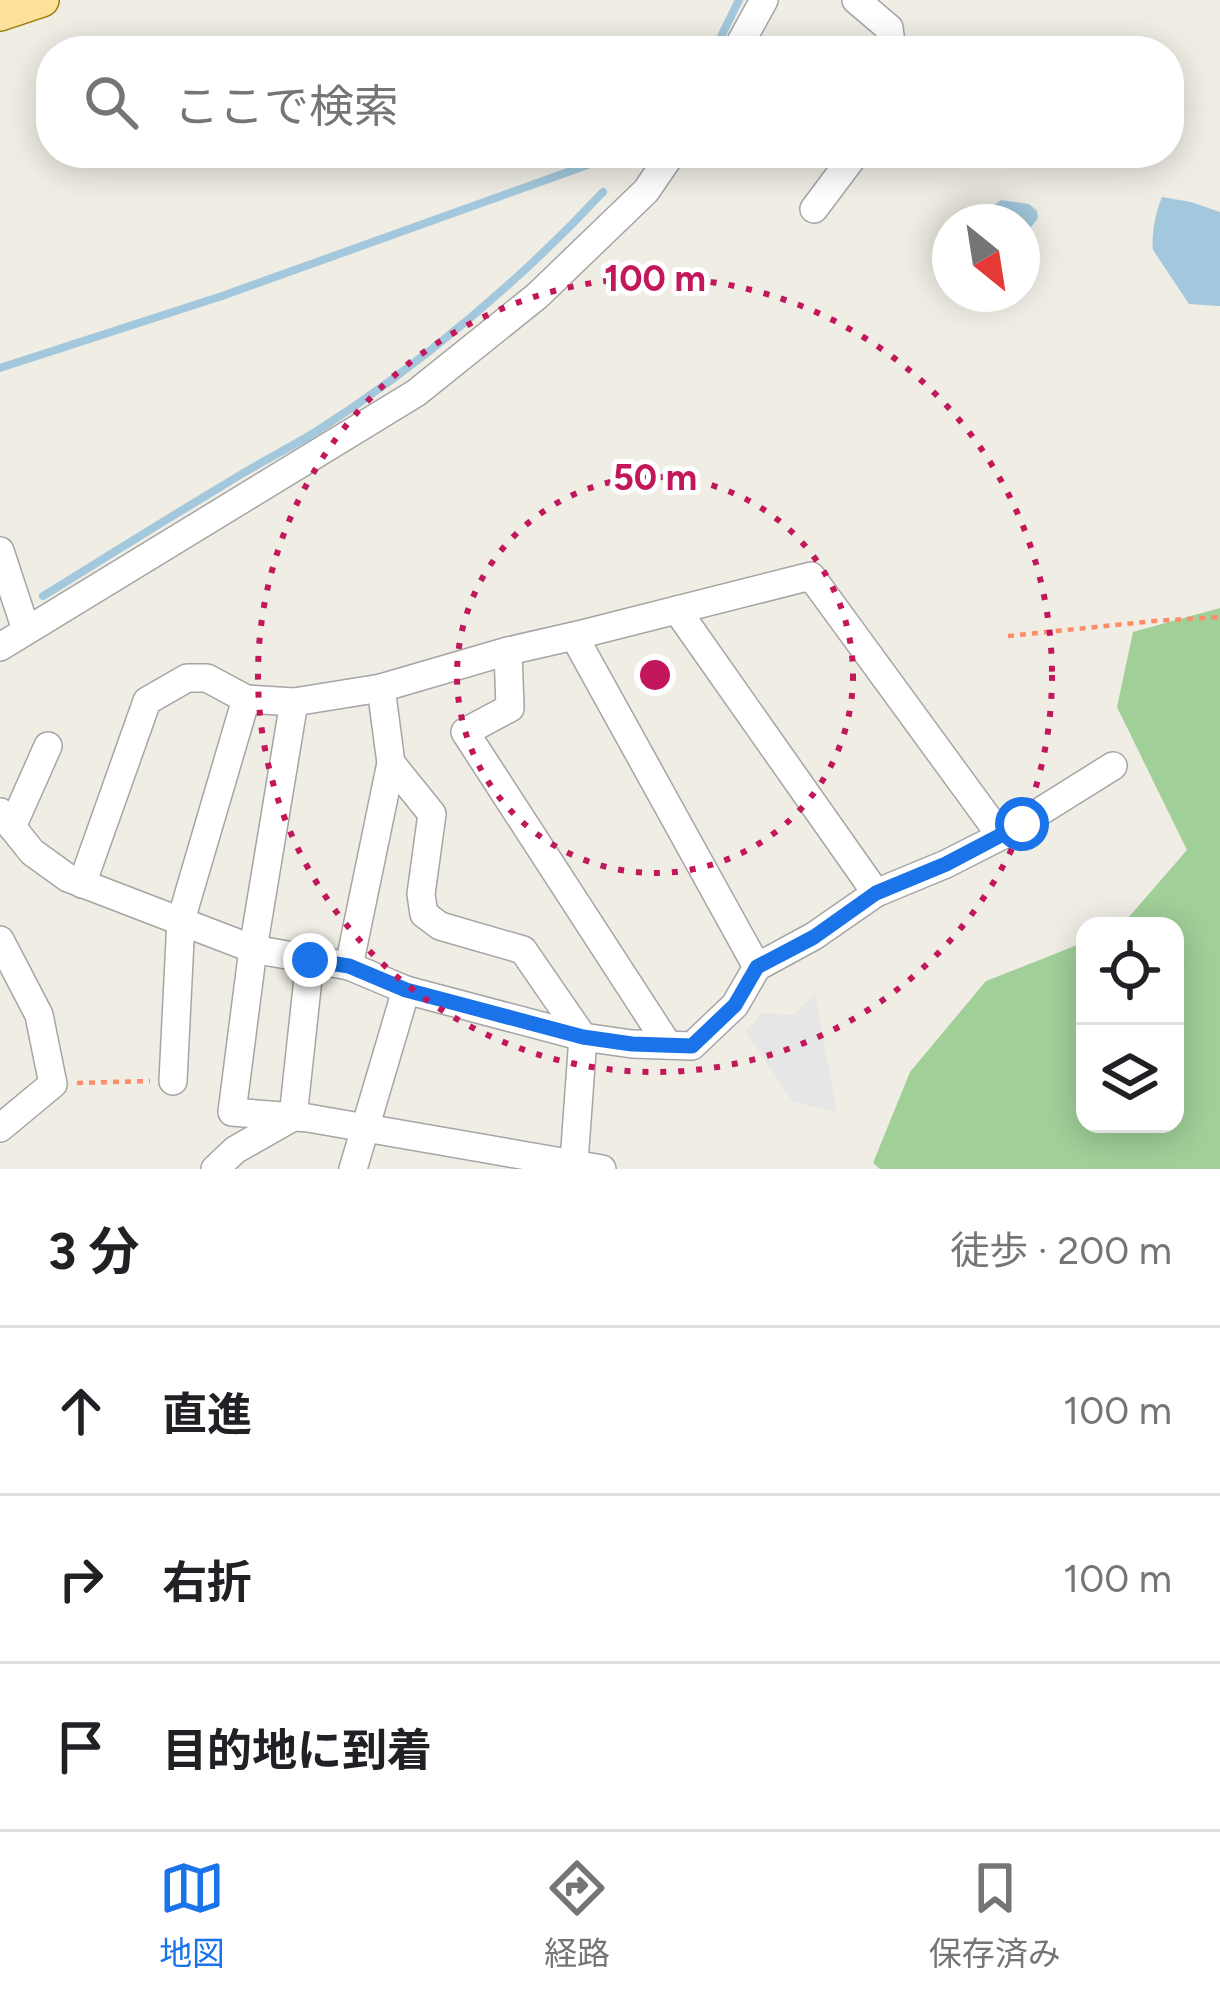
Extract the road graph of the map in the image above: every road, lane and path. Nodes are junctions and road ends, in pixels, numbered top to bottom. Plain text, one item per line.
1 (42, 0) edge
2 (764, 0) edge
3 (856, 0) edge
4 (0, 14) edge
5 (744, 36) edge
6 (890, 36) edge
7 (661, 168) edge
8 (845, 168) edge
9 (814, 209) dead end
10 (0, 551) edge
11 (677, 610) junction
12 (1220, 617) edge
13 (26, 630) junction
14 (574, 636) junction
15 (1008, 636) dead end
16 (0, 647) edge
17 (508, 651) junction
18 (381, 688) junction
19 (246, 699) junction
20 (294, 702) junction
21 (48, 746) dead end
22 (391, 763) junction
23 (1113, 766) dead end
24 (6, 820) edge
25 (1001, 836) junction
26 (82, 884) junction
27 (876, 893) junction
28 (181, 920) junction
29 (0, 940) edge
30 (253, 949) junction
31 (310, 960) junction
32 (349, 966) junction
33 (757, 967) junction
34 (406, 990) junction
35 (583, 1037) junction
36 (668, 1046) junction
37 (173, 1081) joint
38 (53, 1084) junction
39 (293, 1117) junction
40 (363, 1127) junction
41 (0, 1128) edge
42 (574, 1162) junction
43 (214, 1169) edge
44 (353, 1169) edge
45 (602, 1169) edge

1 - 4 main road
2 - 5 street
3 - 6 street
7 - 13 street
8 - 9 street
10 - 13 street
11 - 14 street
11 - 25 street
11 - 27 street
12 - 15 path
13 - 16 street
14 - 17 street
14 - 33 street
17 - 18 street
17 - 36 street
18 - 20 street
18 - 22 street
19 - 20 street
19 - 26 street
19 - 28 street
20 - 30 street
21 - 24 street
22 - 32 street
22 - 35 street
23 - 25 street
24 - 26 street
25 - 27 street
26 - 28 street
27 - 33 street
28 - 30 street
28 - 37 street
29 - 38 street
30 - 31 street
30 - 39 street
31 - 32 street
31 - 39 street
32 - 34 street
33 - 36 street
34 - 35 street
34 - 40 street
35 - 36 street
35 - 42 street
37 - 38 path
38 - 41 street
39 - 40 street
39 - 43 street
40 - 42 street
40 - 44 street
42 - 45 street

